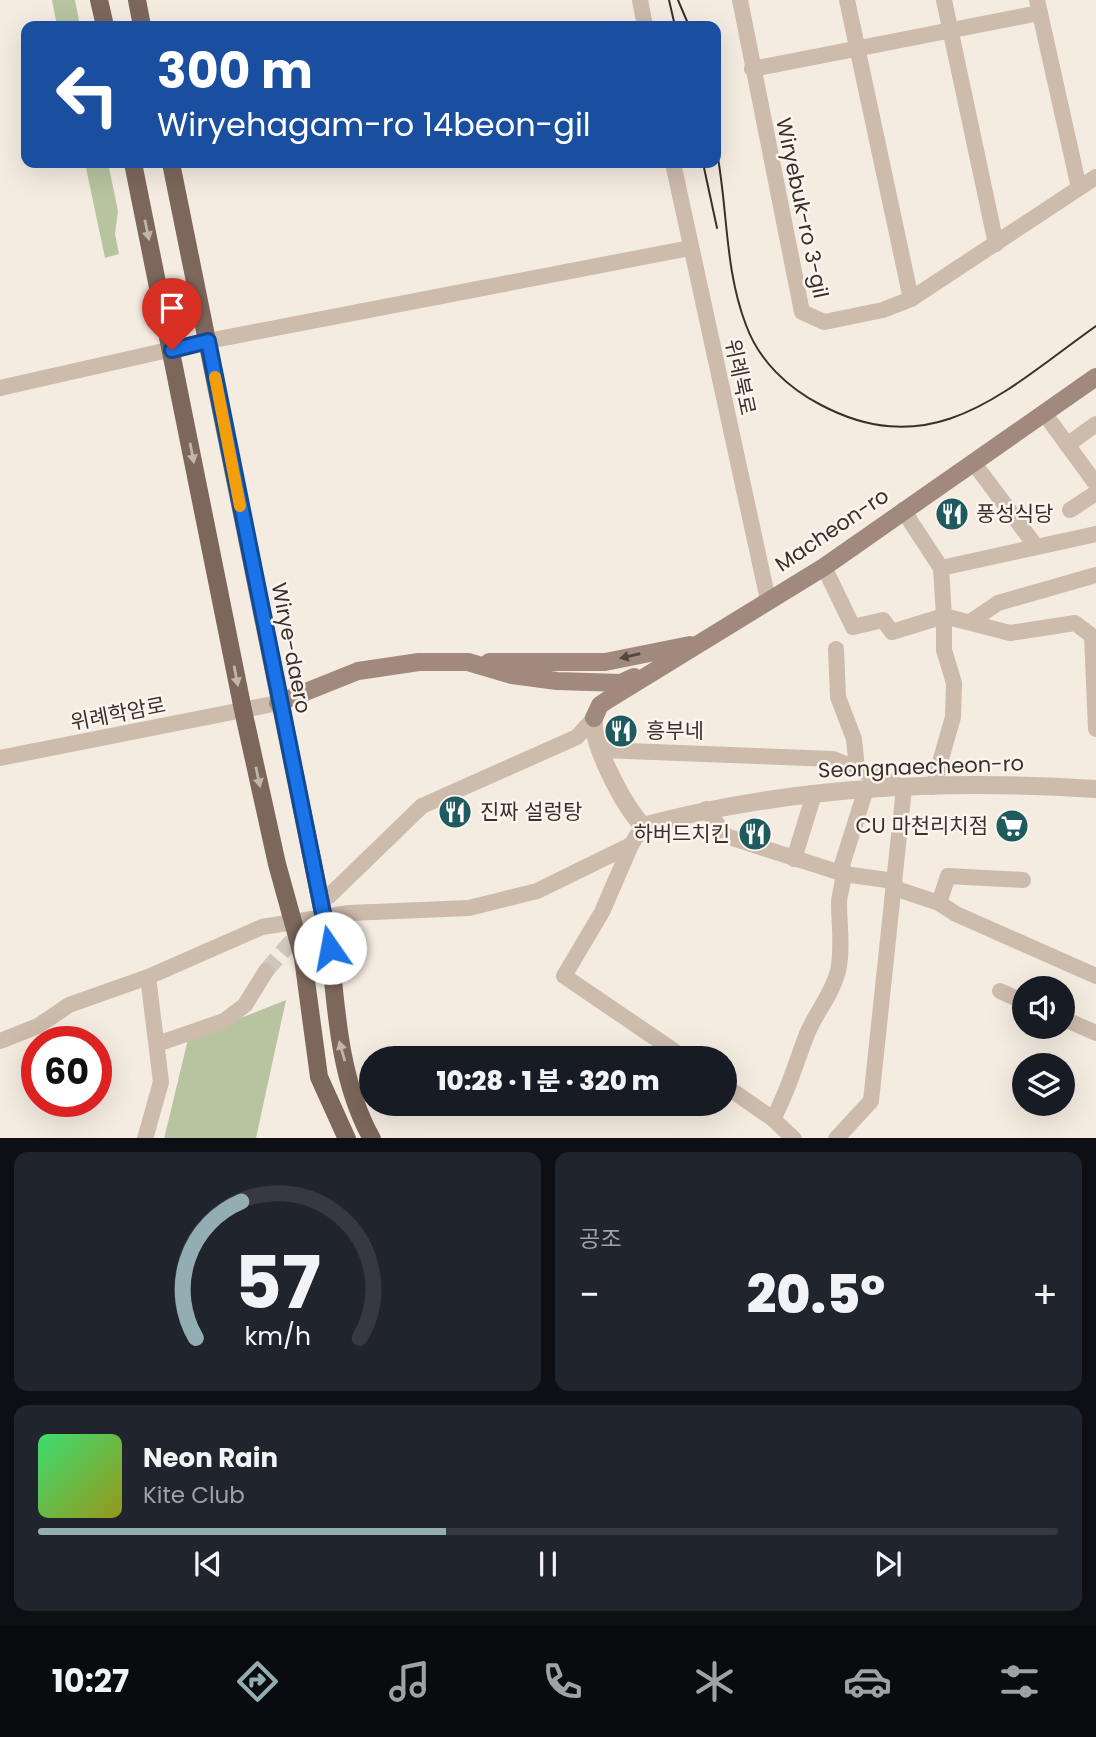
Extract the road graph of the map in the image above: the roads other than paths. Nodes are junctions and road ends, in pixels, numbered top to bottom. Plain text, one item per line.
1 (99, 0) edge
2 (136, 0) edge
3 (640, 0) edge
4 (740, 0) edge
5 (847, 0) edge
6 (944, 0) edge
7 (1038, 7) edge
8 (104, 21) edge
9 (141, 21) edge
10 (644, 21) edge
11 (950, 29) junction
12 (857, 46) junction
13 (752, 69) junction
14 (134, 168) edge
15 (172, 168) edge
16 (674, 168) edge
17 (1096, 177) edge
18 (1079, 188) junction
19 (996, 244) junction
20 (690, 248) junction
21 (911, 299) junction
22 (208, 341) junction
23 (172, 350) junction
24 (1096, 377) edge
25 (0, 388) edge
26 (1044, 413) junction
27 (1096, 424) edge
28 (1067, 444) junction
29 (972, 462) junction
30 (1096, 484) edge
31 (1096, 493) edge
32 (903, 510) junction
33 (1070, 510) dead end
34 (1096, 534) edge
35 (1035, 545) junction
36 (824, 567) junction
37 (941, 568) junction
38 (1096, 575) edge
39 (768, 600) junction
40 (944, 616) junction
41 (970, 622) junction
42 (697, 644) junction
43 (836, 649) dead end
44 (669, 661) junction
45 (467, 662) junction
46 (278, 703) junction
47 (243, 710) junction
48 (594, 718) junction
49 (1096, 729) edge
50 (602, 750) junction
51 (0, 758) edge
52 (857, 769) junction
53 (933, 787) junction
54 (904, 788) junction
55 (866, 789) junction
56 (1096, 789) edge
57 (814, 794) junction
58 (706, 809) junction
59 (643, 826) junction
60 (631, 845) junction
61 (794, 859) junction
62 (844, 874) junction
63 (1024, 880) dead end
64 (892, 885) junction
65 (329, 896) dead end
66 (939, 903) junction
67 (266, 971) tunnel mouth
68 (1096, 976) edge
69 (148, 977) junction
70 (1000, 991) dead end
71 (1012, 996) edge
72 (1075, 1024) edge
73 (1096, 1033) edge
74 (0, 1041) edge
75 (157, 1044) junction
76 (667, 1046) edge
77 (737, 1094) edge
78 (773, 1119) junction
79 (145, 1138) edge
80 (347, 1138) edge
81 (371, 1138) edge
82 (793, 1138) edge
83 (837, 1138) edge

1 - 8 main road
2 - 9 main road
3 - 10 street
4 - 13 street, Wiryebuk-ro 3-gil
5 - 12 street
6 - 11 street
7 - 11 street
7 - 18 street
11 - 12 street
11 - 19 street
12 - 13 street
12 - 21 street
13 - 21 street, Wiryebuk-ro 3-gil
14 -> 23 main road
15 - 22 main road, Wirye-daero
16 - 20 street, 위례북로
17 - 18 street, Wiryebuk-ro 3-gil
18 - 19 street, Wiryebuk-ro 3-gil
19 - 21 street, Wiryebuk-ro 3-gil
20 - 22 street
20 - 39 street, 위례북로
22 - 23 street
22 - 46 main road, Wirye-daero
23 - 25 street
23 -> 47 main road
24 - 26 main road, Macheon-ro
26 - 28 street
26 - 29 main road, Macheon-ro
27 - 28 street
28 - 30 street
29 - 32 main road, Macheon-ro
29 - 35 street
31 - 33 street
32 - 36 main road, Macheon-ro
32 - 37 street
34 - 35 street
35 - 37 street
36 - 39 main road, Macheon-ro
36 - 40 street
37 - 40 street
38 - 41 street
39 - 42 main road, Macheon-ro
40 - 41 street
40 - 53 street
41 - 49 street
42 - 44 main road, Macheon-ro
42 -> 45 main road
43 - 52 street
44 - 45 main road
44 - 48 main road, Macheon-ro
45 - 46 main road
46 - 47 street, 위례학암로
81 -> 46 main road, Wirye-daero
47 - 51 street, 위례학암로
47 -> 80 main road
48 - 50 street
48 - 65 street
50 - 52 street
50 - 59 street
52 - 54 street
53 - 54 street, Seongnaecheon-ro
53 - 56 street, Seongnaecheon-ro
54 - 55 street, Seongnaecheon-ro
54 - 64 street
55 - 57 street, Seongnaecheon-ro
55 - 62 street
57 - 58 street, Seongnaecheon-ro
57 - 61 street
58 - 59 street, Seongnaecheon-ro
58 - 61 street
59 - 60 street
60 - 69 street
60 - 76 street
61 - 62 street
62 - 64 street
62 - 78 street
63 - 66 street
64 - 66 street
64 - 83 street
66 - 68 street
67 - 75 street
69 - 74 street
69 - 75 street
70 - 71 street
72 - 73 street
75 - 79 street
77 - 78 street
78 - 82 street

